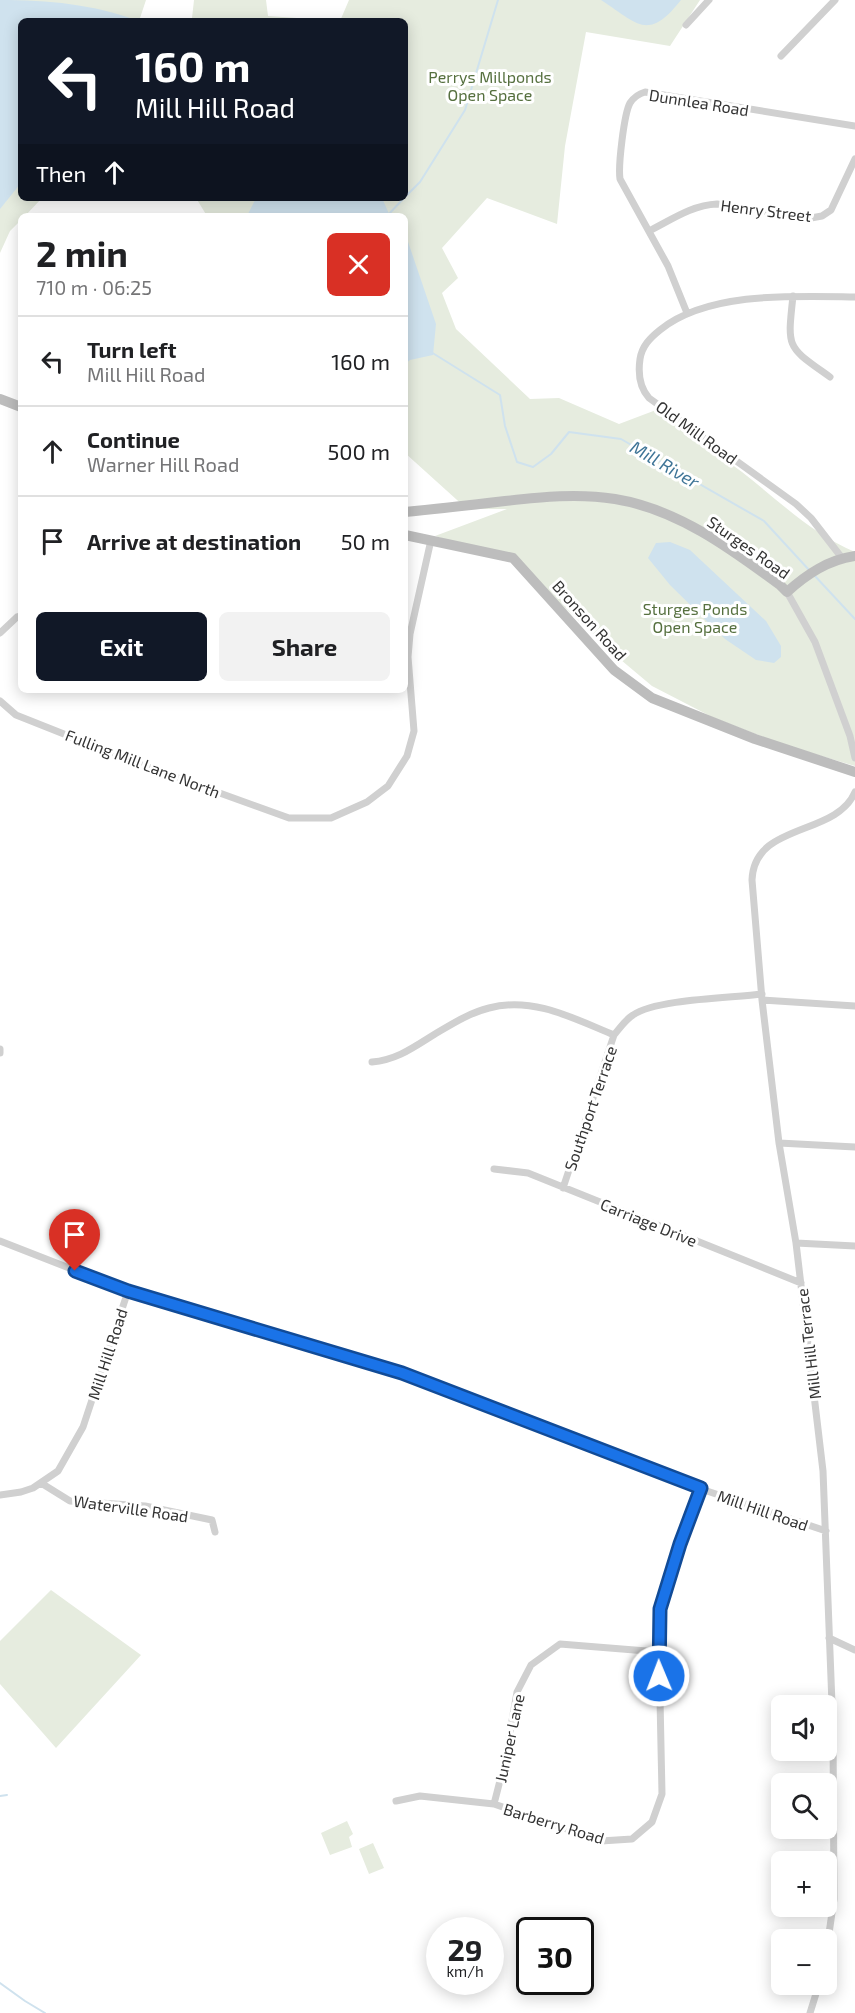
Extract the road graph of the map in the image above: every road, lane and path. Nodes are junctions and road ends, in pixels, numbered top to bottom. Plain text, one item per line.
1 (709, 0) edge
2 (835, 0) edge
3 (686, 25) dead end
4 (781, 56) dead end
5 (855, 126) edge
6 (855, 159) edge
7 (649, 231) junction
8 (793, 296) junction
9 (855, 297) edge
10 (687, 313) junction
11 (830, 377) dead end
12 (0, 399) edge
13 (18, 406) edge
14 (408, 512) edge
15 (408, 536) edge
16 (431, 540) junction
17 (855, 556) edge
18 (838, 559) junction
19 (787, 592) junction
20 (18, 617) edge
21 (0, 633) edge
22 (0, 701) edge
23 (855, 758) edge
24 (855, 772) edge
25 (855, 792) edge
26 (762, 997) junction
27 (855, 1006) edge
28 (614, 1035) junction
29 (372, 1062) dead end
30 (779, 1143) junction
31 (855, 1147) edge
32 (494, 1169) dead end
33 (562, 1188) junction
34 (0, 1241) edge
35 (796, 1244) junction
36 (855, 1246) edge
37 (801, 1283) junction
38 (128, 1291) junction
39 (41, 1482) junction
40 (701, 1488) junction
41 (0, 1495) edge
42 (826, 1531) junction
43 (215, 1532) dead end
44 (829, 1638) junction
45 (855, 1650) edge
46 (658, 1652) junction
47 (396, 1801) dead end
48 (494, 1804) junction
49 (830, 1929) edge
50 (816, 1995) edge
51 (810, 2013) edge

1 - 3 street
2 - 4 street
5 - 7 street, Dunnlea Road
6 - 7 street, Henry Street
7 - 10 street, Dunnlea Road
8 - 9 street, Old Mill Road
8 - 10 street, Old Mill Road
8 - 11 street
10 - 18 street, Old Mill Road
12 - 13 main road
14 - 19 main road, Sturges Road
15 - 16 main road, Bronson Road
16 - 22 street, Fulling Mill Lane North
16 - 24 main road, Bronson Road
17 - 18 main road, Sturges Road
18 - 19 main road, Sturges Road
19 - 23 street
20 - 21 street
25 - 26 street, Mill Hill Terrace
26 - 27 street
26 - 28 street
26 - 30 street, Mill Hill Terrace
28 - 29 street, Southport Terrace
28 - 33 street, Southport Terrace
30 - 31 street
30 - 35 street, Mill Hill Terrace
32 - 33 street, Carriage Drive
33 - 37 street, Carriage Drive
34 - 38 street
35 - 36 street
35 - 37 street, Mill Hill Terrace
37 - 42 street, Mill Hill Terrace
38 - 39 street, Mill Hill Road
38 - 40 street, Mill Hill Road
39 - 41 street, Mill Hill Road
39 - 43 street, Waterville Road
40 - 42 street, Mill Hill Road
40 - 46 street, Barberry Road
42 - 44 street, Mill Hill Terrace
44 - 45 street
44 - 49 street, Mill Hill Terrace
46 - 48 street, Juniper Lane
46 - 48 street, Barberry Road
47 - 48 street, Barberry Road
50 - 51 street

